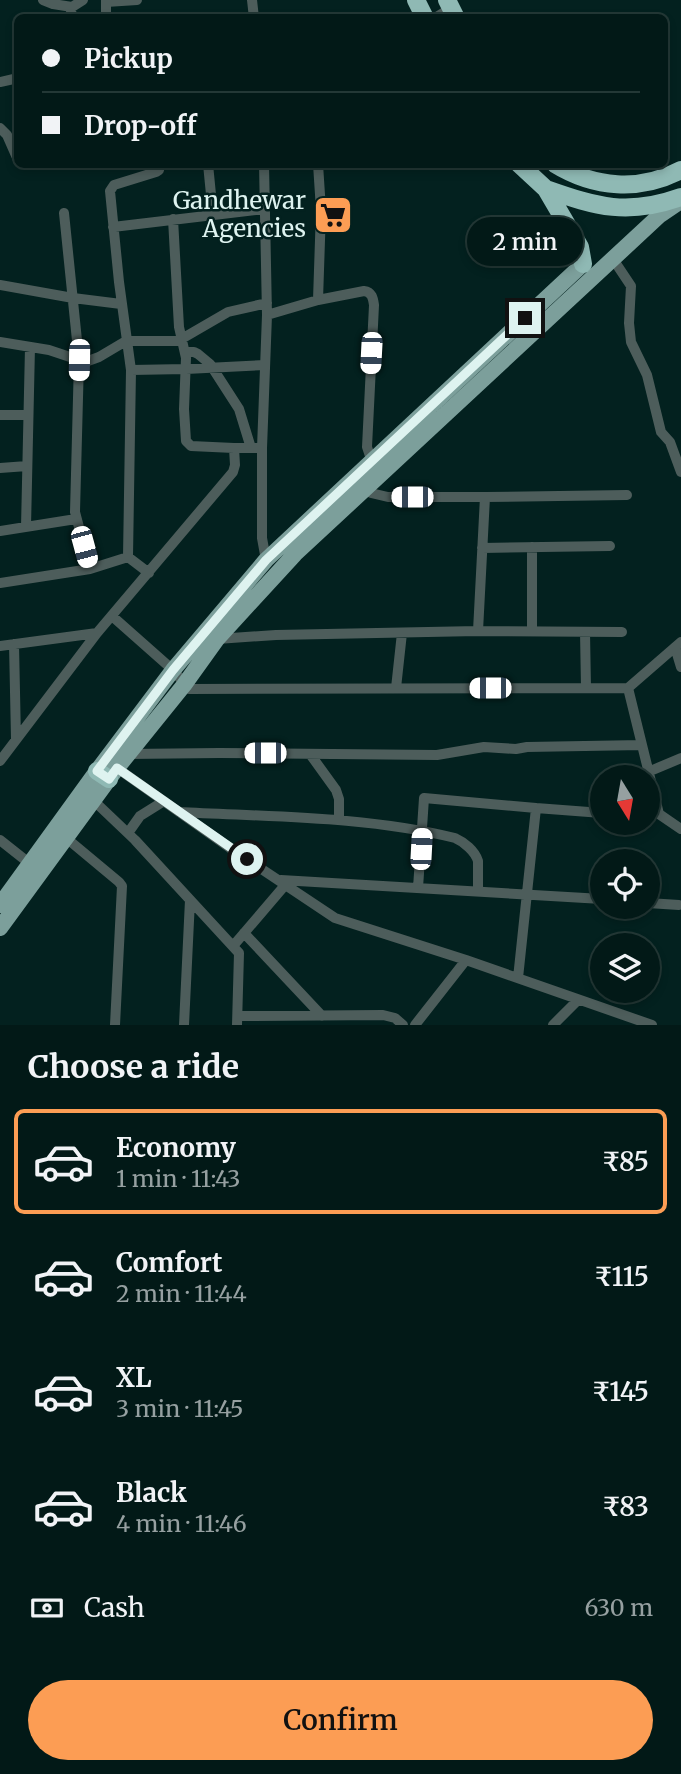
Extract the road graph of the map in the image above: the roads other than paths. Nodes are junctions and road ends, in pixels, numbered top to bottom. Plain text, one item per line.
1 (43, 0) edge
2 (83, 0) edge
3 (137, 0) edge
4 (106, 1) edge
5 (71, 12) edge
6 (0, 128) edge
7 (14, 151) edge
8 (159, 168) edge
9 (208, 168) edge
10 (264, 168) edge
11 (318, 168) edge
12 (523, 168) edge
13 (561, 168) edge
14 (681, 170) edge
15 (546, 189) junction
16 (681, 199) edge
17 (265, 209) junction
18 (64, 213) dead end
19 (213, 215) junction
20 (173, 219) junction
21 (113, 227) junction
22 (613, 259) junction
23 (583, 264) joint
24 (0, 285) edge
25 (73, 298) junction
26 (318, 300) junction
27 (267, 303) junction
28 (121, 304) junction
29 (267, 315) junction
30 (182, 339) junction
31 (126, 341) junction
32 (0, 342) edge
33 (30, 346) junction
34 (185, 352) junction
35 (79, 360) junction
36 (265, 365) junction
37 (186, 369) junction
38 (212, 369) junction
39 (131, 370) junction
40 (0, 415) edge
41 (28, 415) junction
42 (234, 448) junction
43 (257, 448) junction
44 (372, 461) junction
45 (27, 466) junction
46 (0, 468) edge
47 (681, 472) edge
48 (366, 488) junction
49 (627, 495) dead end
50 (485, 497) junction
51 (76, 519) junction
52 (26, 527) junction
53 (0, 531) edge
54 (610, 546) dead end
55 (531, 547) junction
56 (482, 548) junction
57 (128, 557) junction
58 (266, 560) junction
59 (90, 569) junction
60 (149, 573) junction
61 (0, 583) edge
62 (112, 616) junction
63 (478, 631) junction
64 (532, 631) junction
65 (584, 632) junction
66 (622, 632) dead end
67 (97, 633) junction
68 (402, 633) junction
69 (217, 639) junction
70 (14, 644) junction
71 (678, 645) edge
72 (0, 646) edge
73 (681, 667) edge
74 (173, 670) junction
75 (184, 685) junction
76 (396, 688) junction
77 (586, 688) junction
78 (628, 688) junction
79 (16, 740) junction
80 (642, 745) junction
81 (128, 754) junction
82 (310, 754) junction
83 (681, 758) edge
84 (0, 761) edge
85 (646, 765) edge
86 (660, 767) edge
87 (108, 772) junction
88 (93, 800) junction
89 (164, 801) junction
90 (536, 808) junction
91 (178, 811) junction
92 (590, 812) edge
93 (660, 815) edge
94 (339, 820) junction
95 (681, 829) edge
96 (421, 830) junction
97 (128, 833) junction
98 (65, 837) junction
99 (0, 840) edge
100 (29, 863) junction
101 (283, 882) junction
102 (418, 888) junction
103 (478, 891) junction
104 (527, 894) junction
105 (590, 898) edge
106 (190, 900) junction
107 (660, 904) edge
108 (0, 905) edge
109 (679, 905) dead end
110 (0, 928) edge
111 (244, 933) junction
112 (233, 946) junction
113 (466, 960) junction
114 (518, 978) junction
115 (578, 1000) junction
116 (322, 1016) junction
117 (238, 1020) edge
118 (115, 1025) edge
119 (184, 1025) edge
120 (403, 1025) edge
121 (415, 1025) edge
122 (553, 1025) edge
123 (652, 1025) edge

1 - 5 street
2 - 5 street
3 - 4 street
6 - 7 street
8 - 21 street
9 - 19 street
10 - 17 street
11 - 26 street
12 - 15 highway
13 - 14 highway
15 - 16 highway
15 - 23 highway
16 - 22 main road
17 - 19 street
17 - 27 street
18 - 25 street
19 - 20 street
20 - 21 street
20 - 30 street
21 - 28 street
22 - 47 street
22 - 48 main road
23 - 44 main road
24 - 25 street
25 - 28 street
25 - 35 street
26 - 29 street
26 - 44 street
27 - 29 street
27 - 30 street
28 - 31 street
29 - 36 street
30 - 31 street
30 - 34 street
31 - 35 street
31 - 39 street
32 - 33 street
33 - 35 street
33 - 41 street
34 - 37 street
34 - 38 street
35 - 51 street
36 - 38 street
36 - 43 street
37 - 38 street
37 - 39 street
37 - 42 street
38 - 43 street
39 - 57 street
40 - 41 street
41 - 45 street
42 - 43 street
42 - 60 street
43 - 58 street
44 - 58 main road
45 - 46 street
45 - 52 street
48 - 50 street
48 - 69 main road
49 - 50 street
50 - 56 street
51 - 52 street
51 - 59 street
52 - 53 street
54 - 55 street
55 - 56 street
55 - 64 street
56 - 63 street
57 - 59 street
57 - 60 street
58 - 74 main road
59 - 61 street
60 - 62 street
62 - 67 street
62 - 74 street
63 - 64 street
63 - 68 street
64 - 65 street
65 - 66 street
65 - 77 street
67 - 70 street
67 - 79 street
68 - 69 street
68 - 76 street
69 - 75 main road
70 - 72 street
70 - 79 street
71 - 73 street
71 - 78 street
74 - 75 street
74 - 87 main road
75 - 76 street
75 - 81 main road
76 - 77 street
77 - 78 street
78 - 80 street
79 - 84 street
80 - 82 street
80 - 85 street
81 - 82 street
81 - 87 main road
82 - 94 street
83 - 86 street
87 - 88 main road
87 - 89 street
87 - 100 main road
88 - 97 street
88 - 98 main road
89 - 91 street
89 - 97 street
90 - 92 street
90 - 96 street
90 - 104 street
91 - 94 street
91 - 101 street
93 - 95 street
94 - 96 street
96 - 102 street
96 - 103 street
97 - 106 street
98 - 110 main road
98 - 118 street
99 - 100 street
100 - 108 main road
101 - 102 street
101 - 111 street
101 - 113 street
102 - 103 street
103 - 104 street
104 - 105 street
104 - 114 street
106 - 112 street
106 - 119 street
107 - 109 street
111 - 112 street
111 - 116 street
112 - 117 street
113 - 114 street
113 - 121 street
114 - 115 street
115 - 122 street
115 - 123 street
116 - 117 street
116 - 120 street

